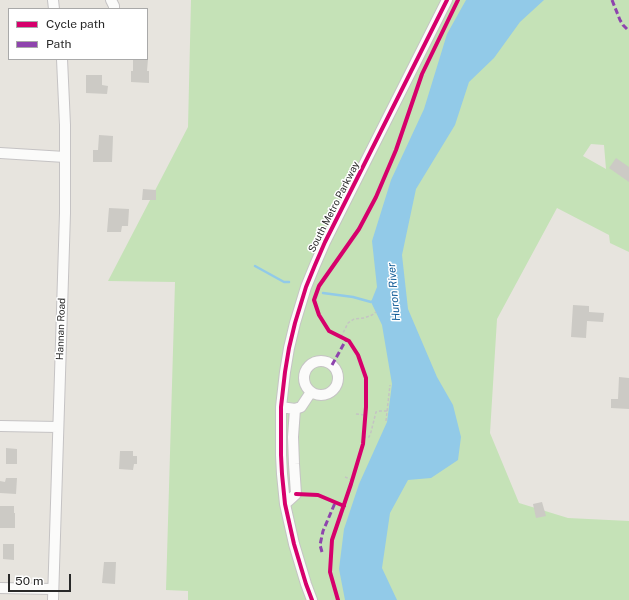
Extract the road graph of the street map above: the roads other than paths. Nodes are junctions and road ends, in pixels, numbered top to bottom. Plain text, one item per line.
1 (447, 0) edge
2 (62, 60) edge
3 (0, 153) edge
4 (65, 157) junction
5 (311, 392) dead end
6 (281, 407) junction
7 (295, 409) junction
8 (0, 426) edge
9 (58, 427) junction
10 (286, 504) junction
11 (0, 588) edge
12 (53, 589) junction
13 (53, 600) edge
14 (312, 600) edge

1 - 6 street, South Metro Parkway
2 - 4 street, Hannan Road
3 - 4 street
4 - 9 street, Hannan Road
5 - 7 street
6 - 7 street
6 - 10 street, South Metro Parkway
7 - 10 street
8 - 9 street
9 - 12 street, Hannan Road
10 - 14 street, South Metro Parkway
11 - 12 street
12 - 13 street, Hannan Road

